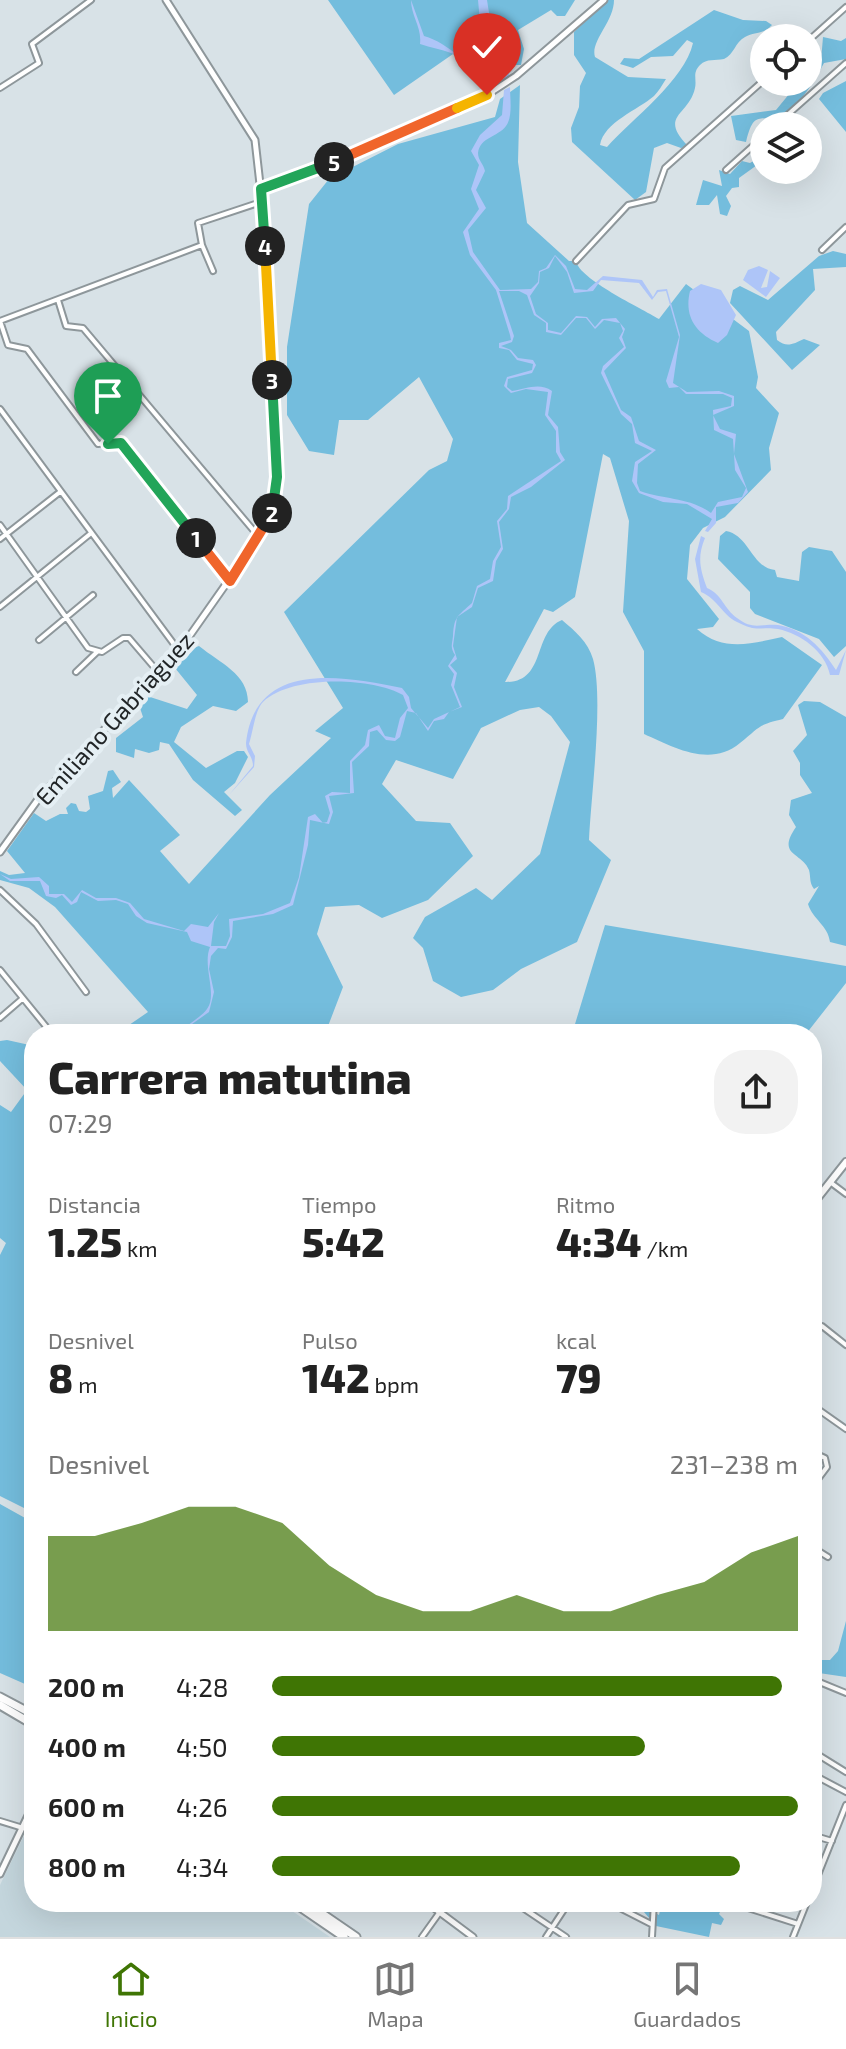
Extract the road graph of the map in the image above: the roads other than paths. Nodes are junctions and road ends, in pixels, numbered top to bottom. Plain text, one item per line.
1 (91, 0) edge
2 (166, 0) edge
3 (604, 0) edge
4 (846, 7) edge
5 (822, 28) edge
6 (846, 63) edge
7 (0, 88) edge
8 (750, 92) edge
9 (791, 112) edge
10 (750, 149) edge
11 (726, 170) dead end
12 (261, 189) junction
13 (262, 202) junction
14 (846, 227) edge
15 (202, 245) junction
16 (822, 250) dead end
17 (576, 261) dead end
18 (213, 271) dead end
19 (58, 300) junction
20 (0, 321) edge
21 (0, 411) edge
22 (60, 492) junction
23 (0, 525) edge
24 (6, 533) junction
25 (90, 534) junction
26 (259, 537) junction
27 (0, 539) edge
28 (37, 575) junction
29 (230, 581) junction
30 (93, 595) dead end
31 (0, 607) edge
32 (67, 618) junction
33 (39, 640) dead end
34 (179, 651) junction
35 (97, 652) junction
36 (76, 672) dead end
37 (159, 673) junction
38 (1, 848) edge
39 (0, 890) edge
40 (0, 970) edge
41 (86, 992) dead end
42 (22, 999) junction
43 (0, 1018) edge
44 (44, 1024) edge
45 (846, 1162) edge
46 (830, 1182) junction
47 (822, 1192) edge
48 (846, 1194) edge
49 (822, 1327) edge
50 (846, 1345) edge
51 (822, 1412) edge
52 (846, 1429) edge
53 (822, 1457) edge
54 (822, 1474) edge
55 (822, 1553) edge
56 (828, 1557) dead end
57 (822, 1683) edge
58 (846, 1693) edge
59 (0, 1697) edge
60 (0, 1705) edge
61 (24, 1710) edge
62 (24, 1719) edge
63 (822, 1757) edge
64 (846, 1772) edge
65 (822, 1779) edge
66 (846, 1792) edge
67 (846, 1805) edge
68 (0, 1821) edge
69 (23, 1828) joint
70 (822, 1838) edge
71 (832, 1841) junction
72 (822, 1866) edge
73 (0, 1874) edge
74 (308, 1912) edge
75 (320, 1912) edge
76 (530, 1912) edge
77 (563, 1912) edge
78 (628, 1912) edge
79 (653, 1912) edge
80 (767, 1912) edge
81 (803, 1912) edge
82 (439, 1914) joint
83 (651, 1924) junction
84 (798, 1924) junction
85 (553, 1927) junction
86 (344, 1937) edge
87 (356, 1937) edge
88 (422, 1937) edge
89 (473, 1937) edge
90 (546, 1937) edge
91 (566, 1937) edge
92 (652, 1937) edge
93 (793, 1937) edge

1 - 7 street
2 - 12 main road, Emiliano Gabriaguez
3 - 12 main road
4 - 5 street
6 - 9 street
8 - 17 street
10 - 11 street
12 - 13 main road, Emiliano Gabriaguez
13 - 15 street
13 - 26 main road, Emiliano Gabriaguez
14 - 16 street
15 - 18 street
15 - 19 street
19 - 20 street
19 - 26 street
20 - 29 street
21 - 22 street
22 - 24 street
22 - 25 street
23 - 24 street
24 - 27 street
24 - 28 street
25 - 28 street
25 - 34 street
26 - 29 main road, Emiliano Gabriaguez
28 - 31 street
28 - 32 street
29 - 34 main road, Emiliano Gabriaguez
30 - 32 street
32 - 33 street
32 - 35 street
34 - 37 main road, Emiliano Gabriaguez
35 - 36 street
35 - 37 street
37 - 38 main road, Emiliano Gabriaguez
39 - 41 street
40 - 42 street
42 - 43 street
42 - 44 street
45 - 46 main road
46 - 47 main road
46 - 48 street
49 - 50 street
51 - 52 street
53 - 54 street
55 - 56 street
57 - 58 street
59 - 61 highway
60 - 62 highway
63 - 64 street
65 - 66 street
67 - 71 street
68 - 69 street
69 - 73 main road
70 - 71 street
71 - 72 street
74 - 86 highway
75 - 87 highway
76 - 85 street
77 - 85 street
78 - 83 street
79 - 83 street
80 - 84 street
81 - 84 street
82 - 88 street
82 - 89 main road
83 - 92 street
84 - 93 street
85 - 90 street
85 - 91 street

